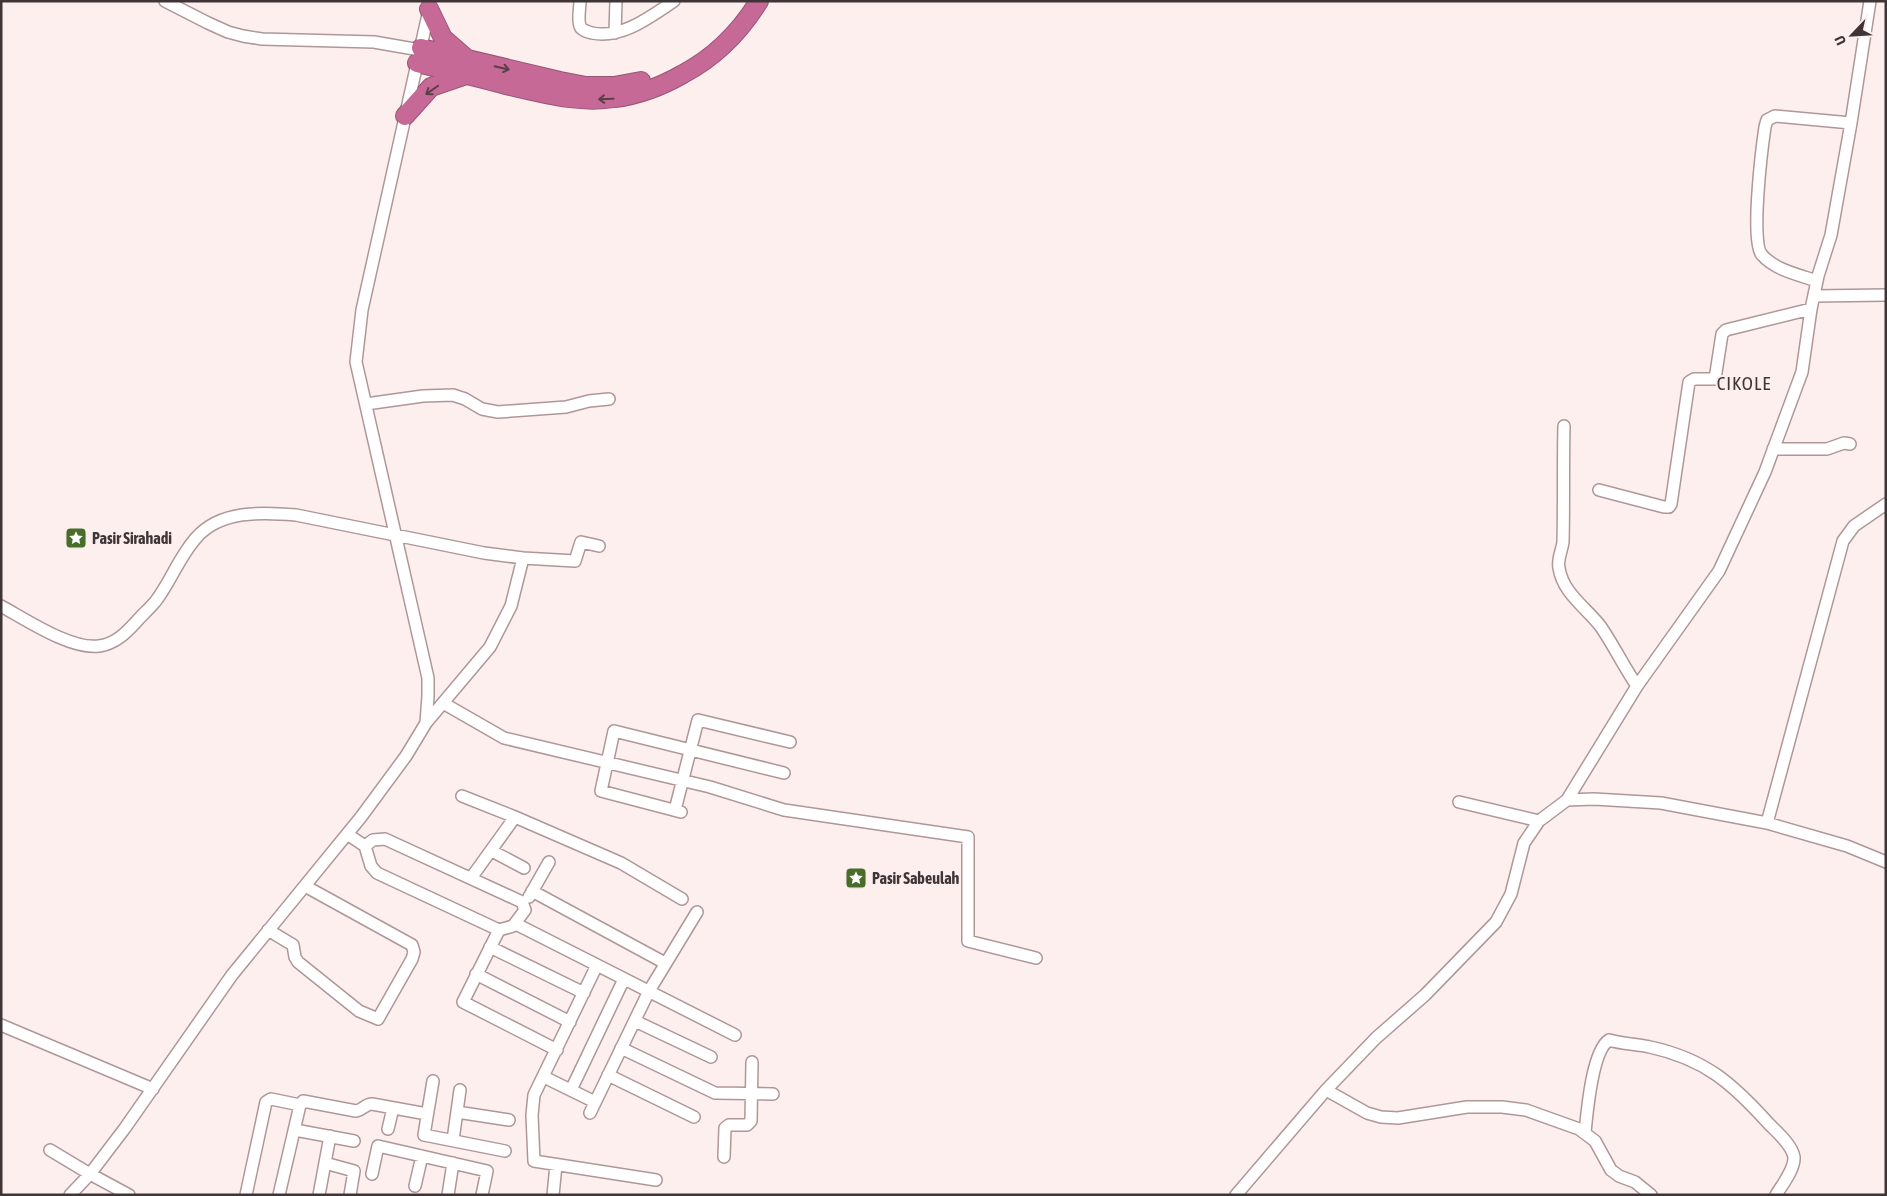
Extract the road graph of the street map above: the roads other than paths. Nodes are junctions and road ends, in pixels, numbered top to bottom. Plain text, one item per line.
1 (165, 1) edge
2 (580, 1) edge
3 (616, 1) edge
4 (674, 1) edge
5 (746, 1) edge
6 (759, 1) edge
7 (1870, 1) edge
8 (430, 5) edge
9 (615, 33) junction
10 (419, 54) junction
11 (467, 67) junction
12 (405, 116) junction
13 (1851, 123) junction
14 (1817, 281) junction
15 (1886, 295) edge
16 (1814, 296) junction
17 (1811, 309) junction
18 (609, 399) dead end
19 (366, 404) junction
20 (1564, 426) dead end
21 (1850, 444) dead end
22 (1773, 449) junction
23 (1600, 490) dead end
24 (1886, 504) edge
25 (395, 535) junction
26 (599, 546) dead end
27 (523, 558) junction
28 (1, 606) edge
29 (1637, 686) junction
30 (443, 703) junction
31 (426, 723) junction
32 (790, 742) dead end
33 (690, 750) junction
34 (606, 762) junction
35 (784, 773) dead end
36 (683, 780) junction
37 (462, 796) dead end
38 (1567, 800) junction
39 (1459, 802) dead end
40 (515, 817) junction
41 (1539, 821) junction
42 (1767, 822) junction
43 (347, 834) junction
44 (365, 846) junction
45 (492, 851) junction
46 (549, 862) dead end
47 (1886, 862) edge
48 (524, 868) dead end
49 (471, 878) junction
50 (305, 886) junction
51 (532, 891) junction
52 (682, 899) dead end
53 (524, 905) junction
54 (696, 912) dead end
55 (516, 924) junction
56 (268, 930) junction
57 (499, 930) junction
58 (490, 947) junction
59 (1036, 958) dead end
60 (665, 962) junction
61 (597, 965) junction
62 (476, 974) junction
63 (624, 978) junction
64 (649, 991) junction
65 (584, 993) junction
66 (635, 1021) junction
67 (570, 1022) junction
68 (1, 1024) edge
69 (735, 1035) dead end
70 (621, 1048) junction
71 (557, 1050) junction
72 (710, 1057) dead end
73 (752, 1062) dead end
74 (608, 1076) junction
75 (544, 1077) junction
76 (432, 1081) dead end
77 (153, 1089) junction
78 (460, 1090) dead end
79 (571, 1090) junction
80 (1326, 1090) junction
81 (751, 1094) junction
82 (774, 1094) dead end
83 (596, 1102) junction
84 (300, 1105) junction
85 (393, 1108) junction
86 (457, 1112) junction
87 (590, 1113) dead end
88 (427, 1114) junction
89 (694, 1118) dead end
90 (510, 1120) dead end
91 (388, 1128) dead end
92 (295, 1130) junction
93 (1585, 1133) junction
94 (330, 1136) junction
95 (453, 1140) junction
96 (354, 1141) dead end
97 (50, 1150) dead end
98 (505, 1151) dead end
99 (422, 1156) junction
100 (724, 1158) dead end
101 (454, 1163) junction
102 (325, 1164) junction
103 (556, 1164) junction
104 (90, 1174) junction
105 (372, 1174) dead end
106 (656, 1180) dead end
107 (415, 1186) dead end
108 (70, 1195) edge
109 (129, 1195) edge
110 (246, 1195) edge
111 (279, 1195) edge
112 (319, 1195) edge
113 (350, 1195) edge
114 (448, 1195) edge
115 (482, 1195) edge
116 (553, 1195) edge
117 (1236, 1195) edge
118 (1651, 1195) edge
119 (1776, 1195) edge

1 - 10 street
2 - 9 street
3 - 9 street
4 - 9 street
11 -> 5 highway
6 -> 11 highway
7 - 13 street
8 - 10 street
8 - 11 highway
10 - 11 highway
10 - 12 street
11 -> 12 highway
12 - 19 street
13 - 14 street
13 - 14 street
14 - 16 street
15 - 16 street
16 - 17 street
17 - 22 street
17 - 23 street
18 - 19 street
19 - 25 street
20 - 29 street
21 - 22 street
22 - 29 street
24 - 42 street
25 - 27 street
25 - 28 street
25 - 31 street
26 - 27 street
27 - 30 street
29 - 38 street
30 - 31 street
30 - 34 street
31 - 43 street
32 - 33 street
33 - 34 street
33 - 35 street
33 - 36 street
34 - 36 street
34 - 36 street
36 - 59 street
37 - 40 street
38 - 41 street
38 - 42 street
39 - 41 street
40 - 45 street
40 - 52 street
41 - 80 street
42 - 47 street
43 - 44 street
43 - 50 street
44 - 49 street
44 - 57 street
45 - 48 street
45 - 49 street
46 - 51 street
49 - 53 street
50 - 56 street
50 - 56 street
51 - 53 street
51 - 60 street
53 - 55 street
54 - 60 street
55 - 57 street
55 - 61 street
56 - 77 street
57 - 58 street
58 - 62 street
58 - 65 street
60 - 64 street
61 - 63 street
61 - 65 street
62 - 67 street
62 - 71 street
63 - 64 street
63 - 79 street
64 - 66 street
64 - 69 street
65 - 67 street
66 - 70 street
66 - 72 street
67 - 71 street
68 - 77 street
70 - 74 street
70 - 81 street
71 - 75 street
73 - 81 street
74 - 83 street
74 - 89 street
75 - 79 street
75 - 103 street
76 - 88 street
77 - 104 street
78 - 86 street
79 - 83 street
80 - 93 street
80 - 117 street
81 - 82 street
81 - 100 street
83 - 87 street
84 - 85 street
84 - 92 street
84 - 110 street
85 - 88 street
85 - 91 street
86 - 90 street
86 - 95 street
88 - 95 street
92 - 94 street
92 - 111 street
93 - 118 street
93 - 119 street
94 - 96 street
94 - 102 street
95 - 98 street
97 - 104 street
99 - 101 street
99 - 105 street
99 - 107 street
101 - 114 street
101 - 115 street
102 - 112 street
102 - 113 street
103 - 106 street
103 - 116 street
104 - 108 street
104 - 109 street

